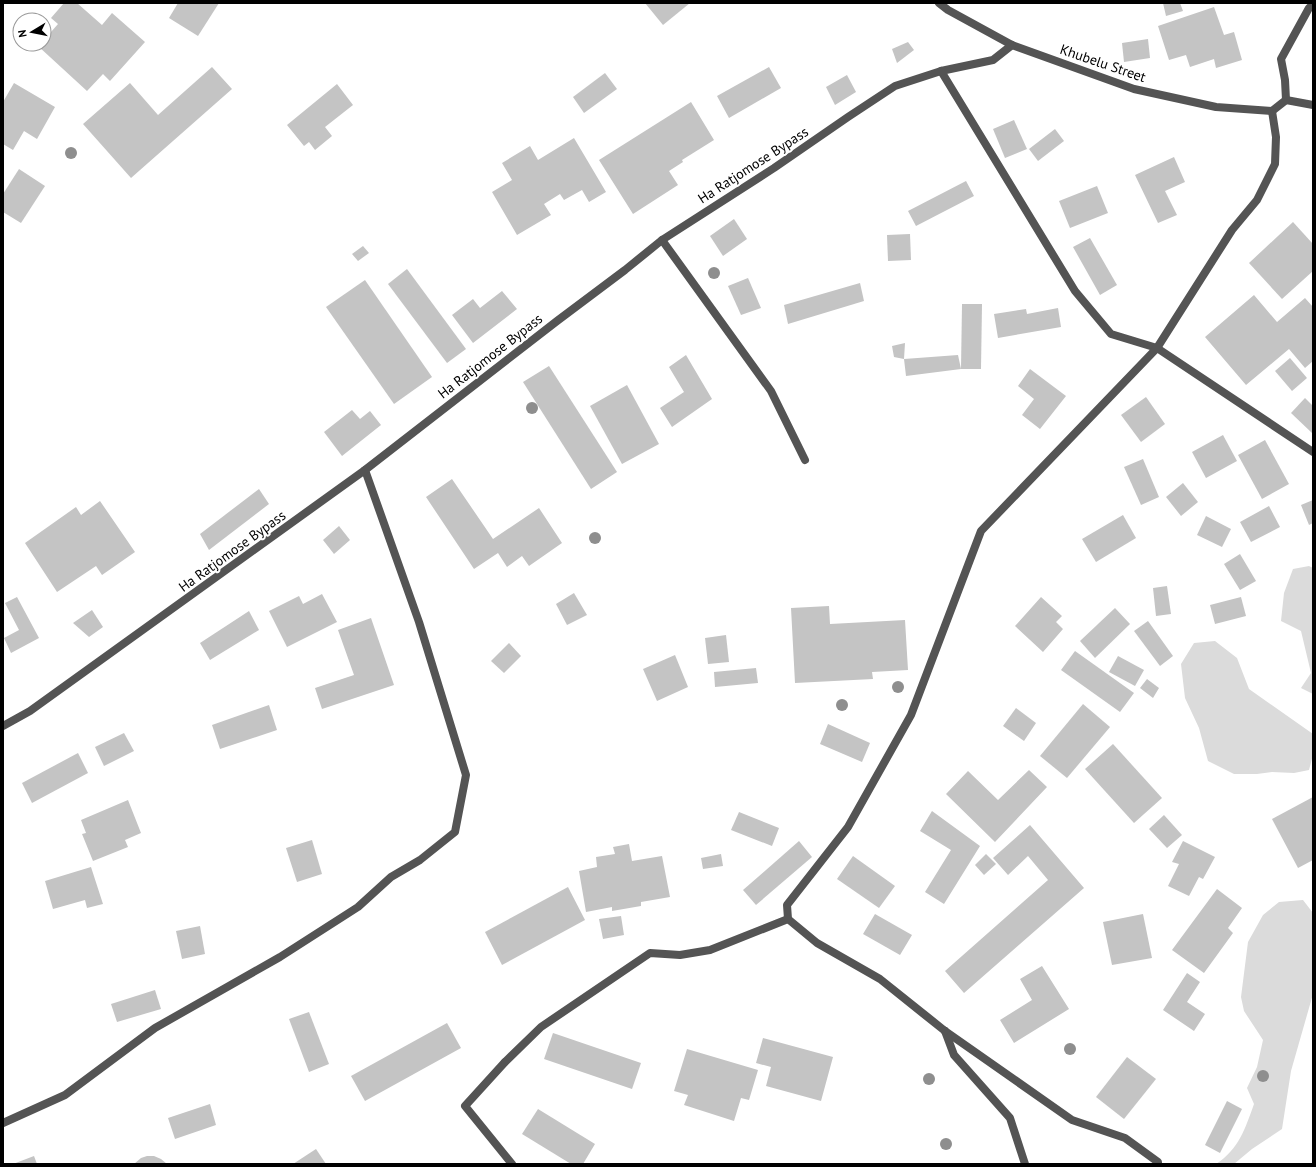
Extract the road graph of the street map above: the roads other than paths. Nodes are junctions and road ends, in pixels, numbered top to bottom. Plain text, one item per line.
1 (939, 3) edge
2 (1313, 4) edge
3 (1012, 45) junction
4 (940, 71) junction
5 (1286, 100) junction
6 (1313, 105) edge
7 (1272, 111) junction
8 (662, 240) junction
9 (1157, 348) junction
10 (1313, 452) edge
11 (805, 460) dead end
12 (365, 470) junction
13 (3, 726) edge
14 (788, 919) junction
15 (946, 1031) junction
16 (3, 1123) edge
17 (512, 1164) edge
18 (1026, 1164) edge
19 (1158, 1164) edge

1 - 3 street, Khubelu Street
2 - 5 street
3 - 4 street, Ha Ratjomose Bypass
3 - 7 street, Khubelu Street
4 - 8 street, Ha Ratjomose Bypass
4 - 9 street
5 - 6 street
5 - 7 street
7 - 9 street
8 - 11 street
8 - 12 street, Ha Ratjomose Bypass
9 - 10 street
9 - 14 street
12 - 13 street, Ha Ratjomose Bypass
12 - 16 street
14 - 15 street
14 - 17 street
15 - 18 street
15 - 19 street

